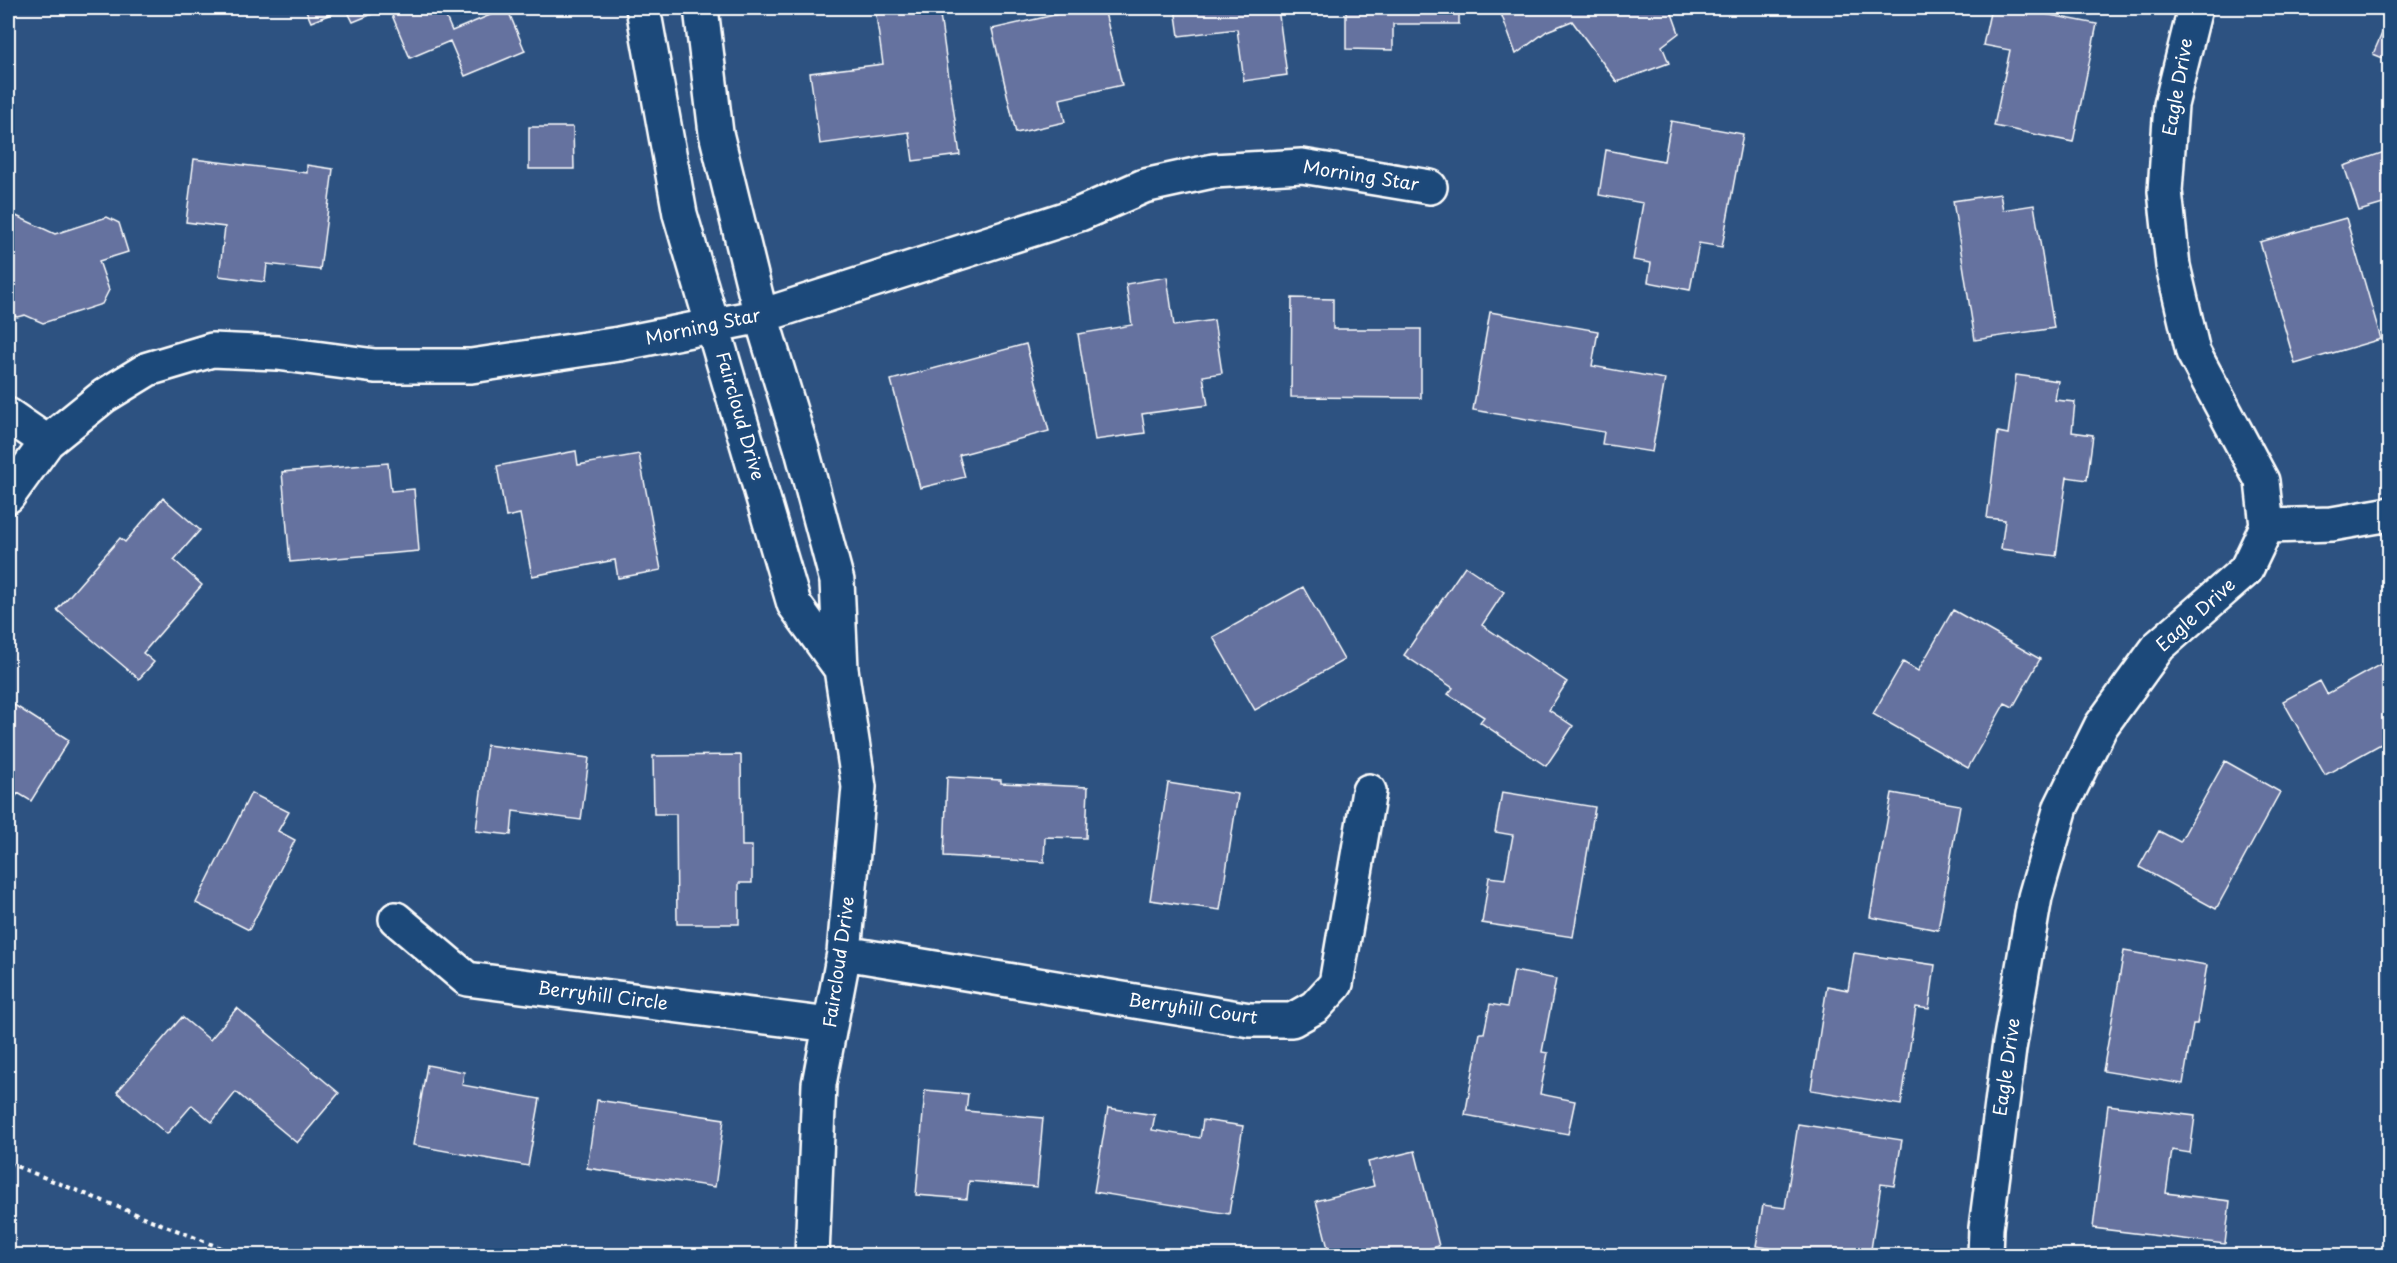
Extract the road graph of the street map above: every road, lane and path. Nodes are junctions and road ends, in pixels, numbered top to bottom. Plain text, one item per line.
1 (643, 8) edge
2 (701, 8) edge
3 (2195, 8) edge
4 (1430, 187) dead end
5 (761, 316) junction
6 (713, 325) junction
7 (8, 415) edge
8 (47, 441) junction
9 (8, 496) edge
10 (2390, 514) edge
11 (2267, 526) junction
12 (841, 669) junction
13 (1369, 790) dead end
14 (396, 919) dead end
15 (844, 953) junction
16 (830, 1025) junction
17 (8, 1163) edge
18 (241, 1256) edge
19 (812, 1256) edge
20 (1985, 1256) edge

1 - 6 street, Faircloud Drive
2 - 5 street, Faircloud Drive
3 - 11 street, Eagle Drive
4 - 5 street, Morning Star
5 - 6 street, Morning Star
5 - 12 street, Faircloud Drive
6 - 8 street, Morning Star
6 - 12 street, Faircloud Drive
7 - 8 street
8 - 9 street, Morning Star
10 - 11 street
11 - 20 street, Eagle Drive
12 - 15 street, Faircloud Drive
13 - 15 street, Berryhill Court
14 - 16 street, Berryhill Circle
15 - 16 street, Faircloud Drive
16 - 19 street, Faircloud Drive
17 - 18 path

